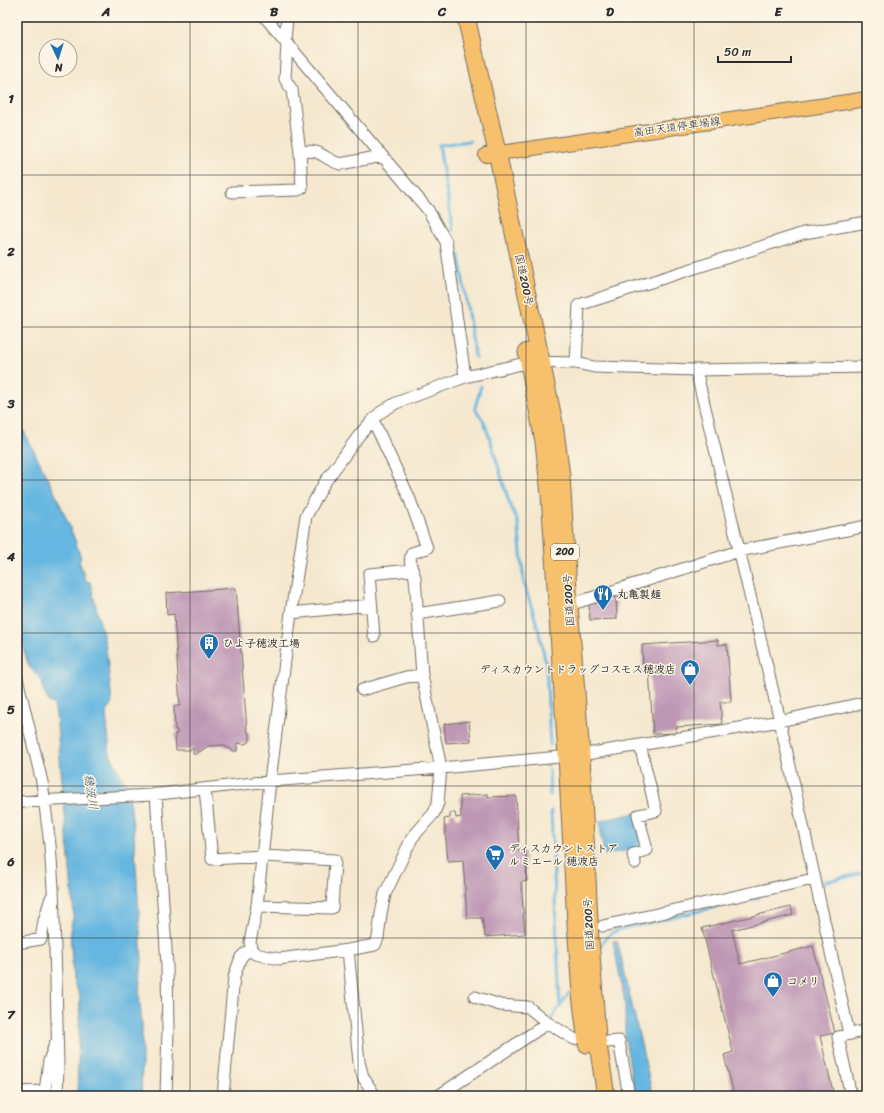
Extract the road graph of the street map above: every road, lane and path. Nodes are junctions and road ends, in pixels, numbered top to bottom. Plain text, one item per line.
1 (265, 17) edge
2 (287, 17) edge
3 (455, 17) edge
4 (466, 17) edge
5 (286, 42) junction
6 (867, 100) edge
7 (300, 152) junction
8 (492, 153) junction
9 (382, 156) junction
10 (232, 192) dead end
11 (867, 222) edge
12 (535, 362) junction
13 (576, 363) junction
14 (867, 368) edge
15 (696, 370) junction
16 (464, 378) junction
17 (373, 420) junction
18 (867, 526) edge
19 (739, 551) junction
20 (412, 570) junction
21 (500, 601) dead end
22 (371, 604) junction
23 (563, 605) junction
24 (291, 613) junction
25 (417, 614) junction
26 (374, 636) dead end
27 (422, 675) junction
28 (17, 678) edge
29 (362, 690) dead end
30 (867, 702) edge
31 (780, 721) junction
32 (640, 745) junction
33 (574, 755) junction
34 (441, 768) junction
35 (270, 781) junction
36 (205, 789) junction
37 (153, 795) junction
38 (48, 801) junction
39 (17, 802) edge
40 (263, 856) junction
41 (635, 863) dead end
42 (814, 879) junction
43 (54, 888) junction
44 (257, 906) junction
45 (603, 926) dead end
46 (17, 943) edge
47 (251, 948) junction
48 (348, 950) junction
49 (475, 997) dead end
50 (548, 1023) junction
51 (867, 1030) edge
52 (849, 1034) junction
53 (57, 1038) junction
54 (574, 1039) dead end
55 (608, 1042) dead end
56 (17, 1092) edge
57 (57, 1096) edge
58 (166, 1096) edge
59 (223, 1096) edge
60 (375, 1096) edge
61 (438, 1096) edge
62 (594, 1096) edge
63 (606, 1096) edge
64 (629, 1096) edge
65 (851, 1096) edge

1 - 5 street
2 - 5 street
3 - 8 highway, 国道200号 / 200
4 - 8 highway, 国道200号 / 200
5 - 7 street
5 - 9 street
6 - 8 main road, 高田天道停車場線
7 - 9 street
7 - 10 street
8 - 12 highway, 国道200号 / 200
9 - 16 street
11 - 13 street
12 - 13 street
12 - 16 street
12 - 23 highway, 国道200号 / 200
13 - 15 street
14 - 15 street
15 - 19 street
16 - 17 street
17 - 20 street
17 - 24 street
18 - 19 street
19 - 23 street
19 - 31 street
20 - 22 street
20 - 25 street
21 - 25 street
22 - 24 street
22 - 26 street
23 - 33 highway, 国道200号 / 200
24 - 35 street
25 - 27 street
27 - 29 street
27 - 34 street
28 - 38 street
30 - 31 street
31 - 32 street
31 - 42 street
32 - 33 street
32 - 41 street
33 - 34 street
33 - 62 highway, 国道200号 / 200
33 - 63 highway, 国道200号 / 200
34 - 35 street
34 - 48 street
35 - 36 street
35 - 40 street
36 - 37 street
36 - 40 street
37 - 38 street
37 - 58 street
38 - 39 street
38 - 43 street
40 - 44 street
40 - 44 street
42 - 45 street
42 - 52 street
43 - 46 street
43 - 53 street
44 - 47 street
47 - 48 street
47 - 59 street
48 - 60 street
49 - 50 street
50 - 54 street
50 - 61 street
51 - 52 street
52 - 65 street
53 - 56 street
53 - 57 street
55 - 64 street

